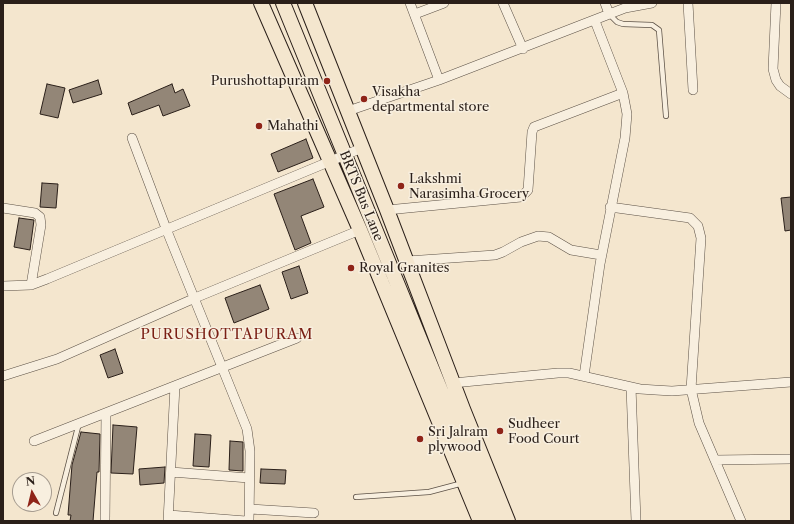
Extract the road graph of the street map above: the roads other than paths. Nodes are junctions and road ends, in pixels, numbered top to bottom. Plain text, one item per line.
1 (261, 3) edge
2 (283, 3) edge
3 (305, 3) edge
4 (410, 3) edge
5 (444, 3) edge
6 (504, 3) edge
7 (605, 3) edge
8 (652, 3) edge
9 (688, 3) edge
10 (776, 3) edge
11 (414, 14) junction
12 (610, 14) junction
13 (595, 21) junction
14 (523, 49) junction
15 (439, 80) junction
16 (693, 90) dead end
17 (623, 93) junction
18 (791, 94) edge
19 (348, 112) junction
20 (666, 116) dead end
21 (132, 138) dead end
22 (362, 148) junction
23 (345, 156) junction
24 (330, 161) junction
25 (610, 207) junction
26 (3, 208) edge
27 (387, 210) junction
28 (360, 230) junction
29 (167, 231) junction
30 (601, 255) junction
31 (407, 261) junction
32 (31, 285) junction
33 (3, 286) edge
34 (195, 298) junction
35 (297, 338) dead end
36 (223, 368) junction
37 (3, 376) edge
38 (584, 376) junction
39 (791, 382) edge
40 (453, 383) junction
41 (175, 386) junction
42 (631, 387) junction
43 (691, 389) junction
44 (106, 413) junction
45 (79, 424) junction
46 (34, 441) dead end
47 (791, 459) edge
48 (715, 460) junction
49 (171, 472) junction
50 (249, 478) junction
51 (465, 483) junction
52 (356, 497) dead end
53 (250, 509) junction
54 (56, 513) dead end
55 (314, 513) dead end
56 (168, 518) edge
57 (105, 521) edge
58 (248, 521) edge
59 (480, 521) edge
60 (494, 521) edge
61 (508, 521) edge
62 (636, 521) edge
63 (741, 521) edge

1 - 24 main road
2 - 23 main road, BRTS Bus Lane
3 - 19 main road
4 - 11 street
5 - 11 street
6 - 14 street
7 - 12 street
8 - 12 street
9 - 16 street
10 - 18 street
11 - 15 street
12 - 13 street
12 - 20 lane
13 - 14 street
13 - 17 street
14 - 15 street
15 - 19 street
17 - 25 street
17 - 27 street
19 - 22 main road
21 - 29 street
22 - 23 street
22 - 27 main road
23 - 24 street
23 - 60 main road, BRTS Bus Lane
24 - 28 main road
24 - 29 street
25 - 30 street
25 - 43 street
26 - 32 street
27 - 31 main road
28 - 34 street
28 - 51 main road
29 - 32 street
29 - 34 street
30 - 31 street
30 - 38 street
31 - 40 main road
32 - 33 street
34 - 36 street
34 - 37 street
35 - 36 street
36 - 41 street
36 - 50 street
38 - 40 street
38 - 42 street
39 - 43 street
40 - 61 main road
41 - 44 street
41 - 49 street
42 - 43 street
42 - 62 street
43 - 48 street
44 - 45 street
44 - 57 street
45 - 46 street
45 - 54 lane
47 - 48 street
48 - 63 street
49 - 50 street
49 - 56 street
50 - 53 street
51 - 52 lane
51 - 59 main road
53 - 55 street
53 - 58 street
56 - 58 street

